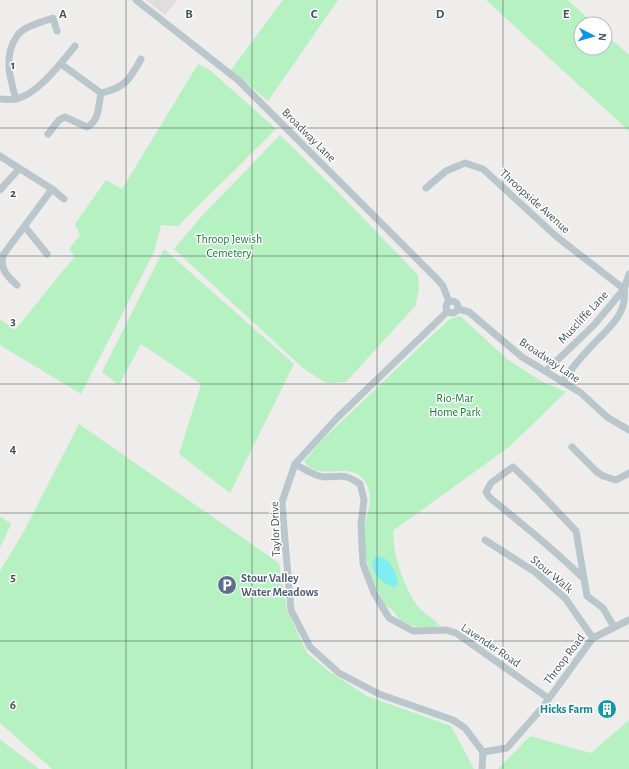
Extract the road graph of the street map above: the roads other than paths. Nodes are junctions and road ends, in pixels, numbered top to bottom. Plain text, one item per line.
1 (136, 0) edge
2 (57, 31) dead end
3 (75, 46) dead end
4 (141, 59) dead end
5 (61, 64) junction
6 (101, 94) junction
7 (0, 98) edge
8 (16, 99) junction
9 (48, 134) dead end
10 (0, 156) edge
11 (19, 169) junction
12 (426, 188) dead end
13 (52, 189) junction
14 (0, 190) edge
15 (64, 199) dead end
16 (25, 227) junction
17 (47, 254) dead end
18 (629, 274) edge
19 (17, 285) dead end
20 (624, 289) junction
21 (449, 302) junction
22 (458, 309) junction
23 (448, 311) junction
24 (546, 371) junction
25 (562, 382) junction
26 (629, 430) edge
27 (572, 447) dead end
28 (295, 464) junction
29 (629, 473) edge
30 (485, 540) dead end
31 (584, 579) dead end
32 (629, 620) edge
33 (614, 627) junction
34 (593, 638) junction
35 (548, 698) junction
36 (483, 752) junction
37 (482, 769) edge

1 - 21 street, Broadway Lane
2 - 8 street
3 - 5 street
4 - 6 street
5 - 6 street
5 - 8 street
6 - 9 street
7 - 8 street
10 - 11 street
11 - 13 street
11 - 14 street
12 - 20 street, Throopside Avenue
13 - 15 street
13 - 16 street
16 - 17 street
16 - 19 street
18 - 20 street, Muscliffe Lane
20 - 24 street, Muscliffe Lane
20 - 25 street
21 - 22 street
21 - 23 street
22 - 23 street
22 - 24 street, Broadway Lane
23 - 28 street, Taylor Drive
24 - 25 street, Broadway Lane
25 - 26 street, Broadway Lane
27 - 29 street
28 - 35 street, Lavender Road
28 - 36 street, Taylor Drive
30 - 34 street, Stour Walk
31 - 33 street
32 - 33 street, Throop Road
33 - 34 street, Throop Road
34 - 35 street, Throop Road
35 - 36 street, Throop Road
36 - 37 street

